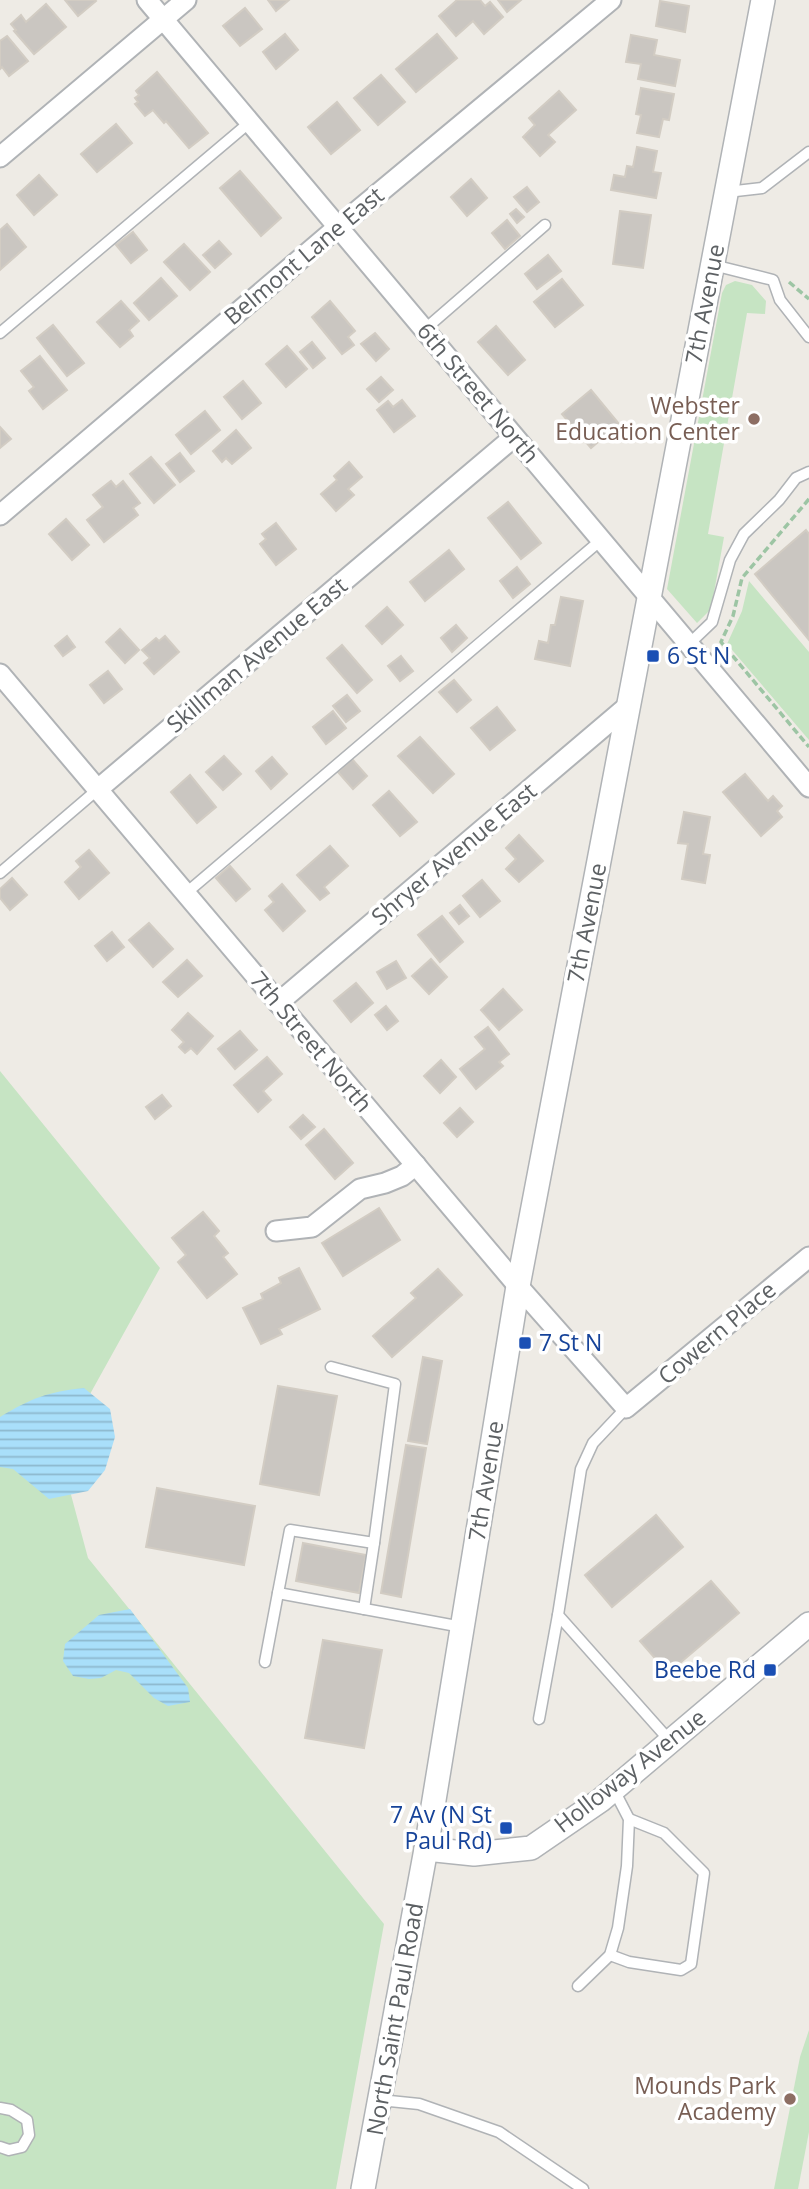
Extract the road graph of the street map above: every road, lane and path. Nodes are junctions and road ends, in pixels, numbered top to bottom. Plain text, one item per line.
1 (147, 0) edge
2 (186, 0) edge
3 (611, 0) edge
4 (763, 0) edge
5 (163, 19) junction
6 (250, 122) junction
7 (809, 152) edge
8 (0, 157) edge
9 (726, 192) junction
10 (545, 225) dead end
11 (338, 227) junction
12 (712, 265) junction
13 (424, 330) junction
14 (0, 333) edge
15 (809, 337) edge
16 (514, 437) junction
17 (809, 472) edge
18 (809, 499) edge
19 (0, 515) edge
20 (601, 540) junction
21 (649, 597) junction
22 (689, 644) junction
23 (0, 674) edge
24 (629, 705) junction
25 (809, 747) edge
26 (809, 787) edge
27 (97, 790) junction
28 (0, 873) edge
29 (185, 894) junction
30 (278, 1003) junction
31 (416, 1165) junction
32 (276, 1231) dead end
33 (809, 1257) edge
34 (519, 1286) junction
35 (331, 1367) dead end
36 (626, 1408) junction
37 (374, 1544) junction
38 (278, 1594) junction
39 (364, 1608) junction
40 (558, 1615) junction
41 (463, 1628) junction
42 (808, 1628) edge
43 (265, 1662) dead end
44 (539, 1719) dead end
45 (670, 1742) junction
46 (614, 1789) junction
47 (629, 1819) junction
48 (426, 1849) junction
49 (610, 1955) junction
50 (578, 1986) dead end
51 (380, 2100) junction
52 (0, 2108) edge
53 (0, 2147) edge
54 (363, 2189) edge
55 (583, 2189) edge

1 - 5 street, 6th Street North
2 - 5 street
3 - 11 street, Belmont Lane East
4 - 9 street, 7th Avenue
5 - 6 street, 6th Street North
5 - 8 street
6 - 11 street, 6th Street North
6 - 14 lane
7 - 9 lane
9 - 12 street, 7th Avenue
10 - 13 lane
11 - 13 street, 6th Street North
11 - 19 street, Belmont Lane East
12 - 15 lane
12 - 21 street, 7th Avenue
13 - 16 street, 6th Street North
16 - 20 street, 6th Street North
16 - 27 street, Skillman Avenue East
17 - 22 lane
18 - 25 path
20 - 21 street, 6th Street North
20 - 29 lane
21 - 22 street, 6th Street North
21 - 24 street, 7th Avenue
22 - 26 street, 6th Street North
23 - 27 street, 7th Street North
24 - 30 street, Shryer Avenue East
24 - 34 street, 7th Avenue
27 - 28 lane, Skillman Avenue East
27 - 29 street, 7th Street North
29 - 30 street, 7th Street North
30 - 31 street, 7th Street North
31 - 32 street
31 - 34 street, 7th Street North
33 - 36 street, Cowern Place
34 - 36 street, 7th Street North
34 - 41 street, 7th Avenue
35 - 37 lane
36 - 40 lane
37 - 38 lane
37 - 39 lane
38 - 39 lane
38 - 43 lane
39 - 41 lane
40 - 44 lane
40 - 45 lane
41 - 48 street, 7th Avenue
42 - 45 street, Holloway Avenue
45 - 46 street, Holloway Avenue
46 - 47 lane
46 - 48 street, Holloway Avenue
47 - 49 lane
47 - 49 lane
48 - 51 street, North Saint Paul Road
49 - 50 lane
51 - 54 street, North Saint Paul Road
51 - 55 lane
52 - 53 lane

